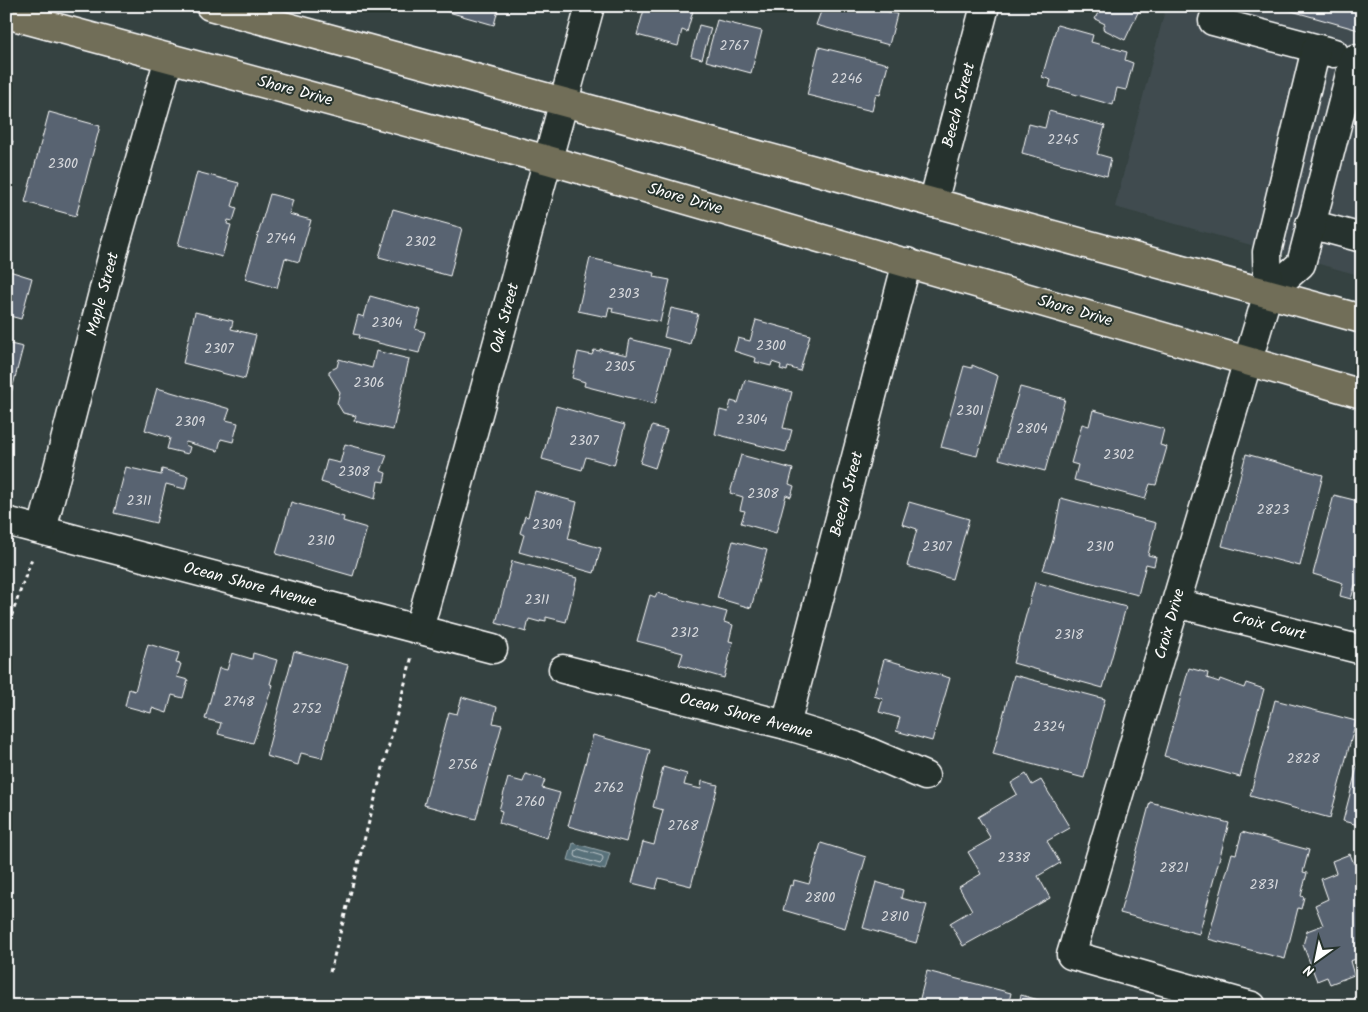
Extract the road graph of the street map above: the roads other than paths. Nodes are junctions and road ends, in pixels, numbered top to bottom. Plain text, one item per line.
1 (210, 6) edge
2 (590, 6) edge
3 (985, 6) edge
4 (1218, 6) edge
5 (6, 14) edge
6 (1316, 49) junction
7 (169, 58) junction
8 (1358, 60) edge
9 (563, 103) junction
10 (548, 160) junction
11 (933, 203) junction
12 (1310, 224) junction
13 (1362, 238) edge
14 (907, 262) junction
15 (1268, 294) junction
16 (1362, 319) edge
17 (1247, 362) junction
18 (1362, 394) edge
19 (6, 521) edge
20 (42, 530) junction
21 (1176, 603) junction
22 (419, 629) junction
23 (493, 648) dead end
24 (1362, 650) edge
25 (563, 669) dead end
26 (786, 725) junction
27 (925, 776) dead end
28 (1252, 1006) edge

1 - 9 highway
2 - 9 street, Oak Street
3 - 11 street, Beech Street
4 - 6 street
5 - 7 highway, Shore Drive
6 - 8 street
6 - 15 street
7 - 10 highway, Shore Drive
7 - 20 street, Maple Street
8 - 12 street
9 - 10 street, Oak Street
9 - 11 highway
10 - 14 highway, Shore Drive
10 - 22 street, Oak Street
11 - 15 highway
12 - 13 street
12 - 15 street
14 - 17 highway, Shore Drive
14 - 26 street, Beech Street
15 - 16 highway
15 - 17 street, Croix Drive
17 - 18 highway, Shore Drive
17 - 21 street, Croix Drive
19 - 20 street, Ocean Shore Avenue
20 - 22 street, Ocean Shore Avenue
21 - 24 street, Croix Court
21 - 28 street, Croix Drive
22 - 23 street, Ocean Shore Avenue
25 - 26 street, Ocean Shore Avenue
26 - 27 street, Ocean Shore Avenue

